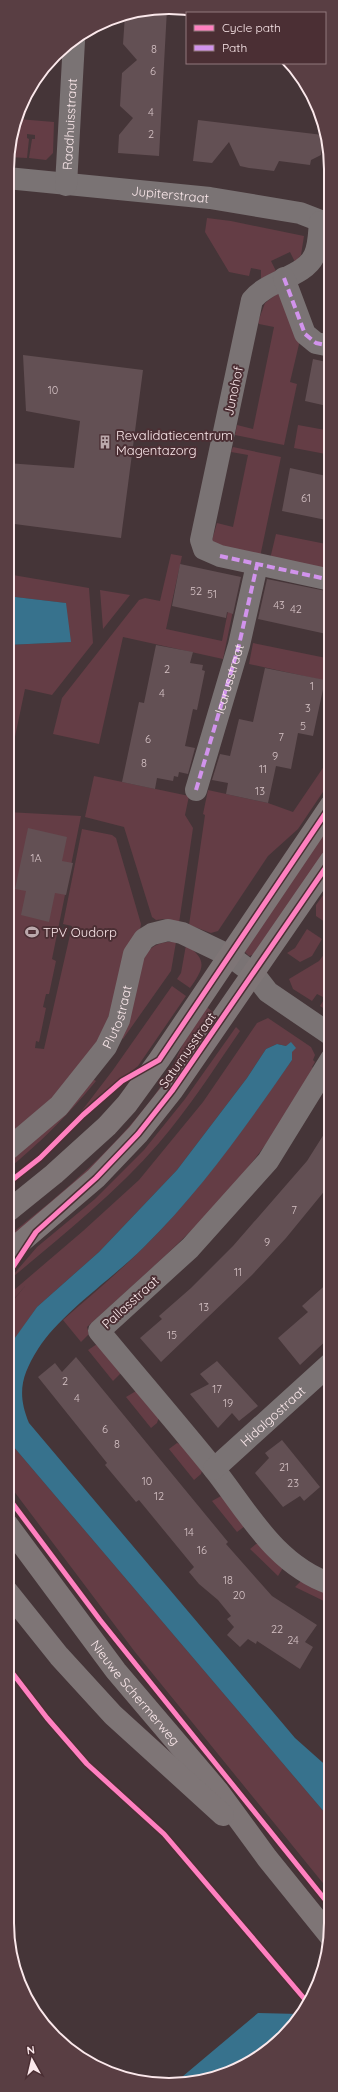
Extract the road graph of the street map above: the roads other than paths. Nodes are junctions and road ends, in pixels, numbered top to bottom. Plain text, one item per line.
1 (74, 47) edge
2 (14, 179) edge
3 (66, 185) junction
4 (324, 223) edge
5 (324, 230) edge
6 (284, 278) junction
7 (324, 345) edge
8 (257, 566) junction
9 (324, 579) edge
10 (196, 790) dead end
11 (324, 815) edge
12 (324, 870) edge
13 (230, 956) junction
14 (254, 974) junction
15 (324, 1030) edge
16 (324, 1070) edge
17 (14, 1144) edge
18 (14, 1206) edge
19 (14, 1248) edge
20 (324, 1369) edge
21 (214, 1469) junction
22 (14, 1533) edge
23 (324, 1581) edge
24 (14, 1600) edge
25 (267, 1858) junction
26 (324, 1929) edge

1 - 3 street, Raadhuisstraat
2 - 3 street, Jupiterstraat
3 - 4 street, Jupiterstraat
5 - 6 street, Junohof
6 - 7 street
6 - 8 street, Junohof
8 - 9 street, Junohof
8 - 10 street, Icarusstraat
11 - 13 street, Saturnusstraat
12 - 14 street, Saturnusstraat
13 - 14 street, Plutostraat
13 - 17 street, Plutostraat
13 - 18 street, Saturnusstraat
14 - 15 street, Plutostraat
14 - 19 street, Saturnusstraat
16 - 21 street, Pallasstraat
20 - 21 street, Hidalgostraat
21 - 23 street, Pallasstraat
22 - 25 street, Nieuwe Schermerweg
24 - 25 street, Nieuwe Schermerweg
25 - 26 street, Nieuwe Schermerweg

